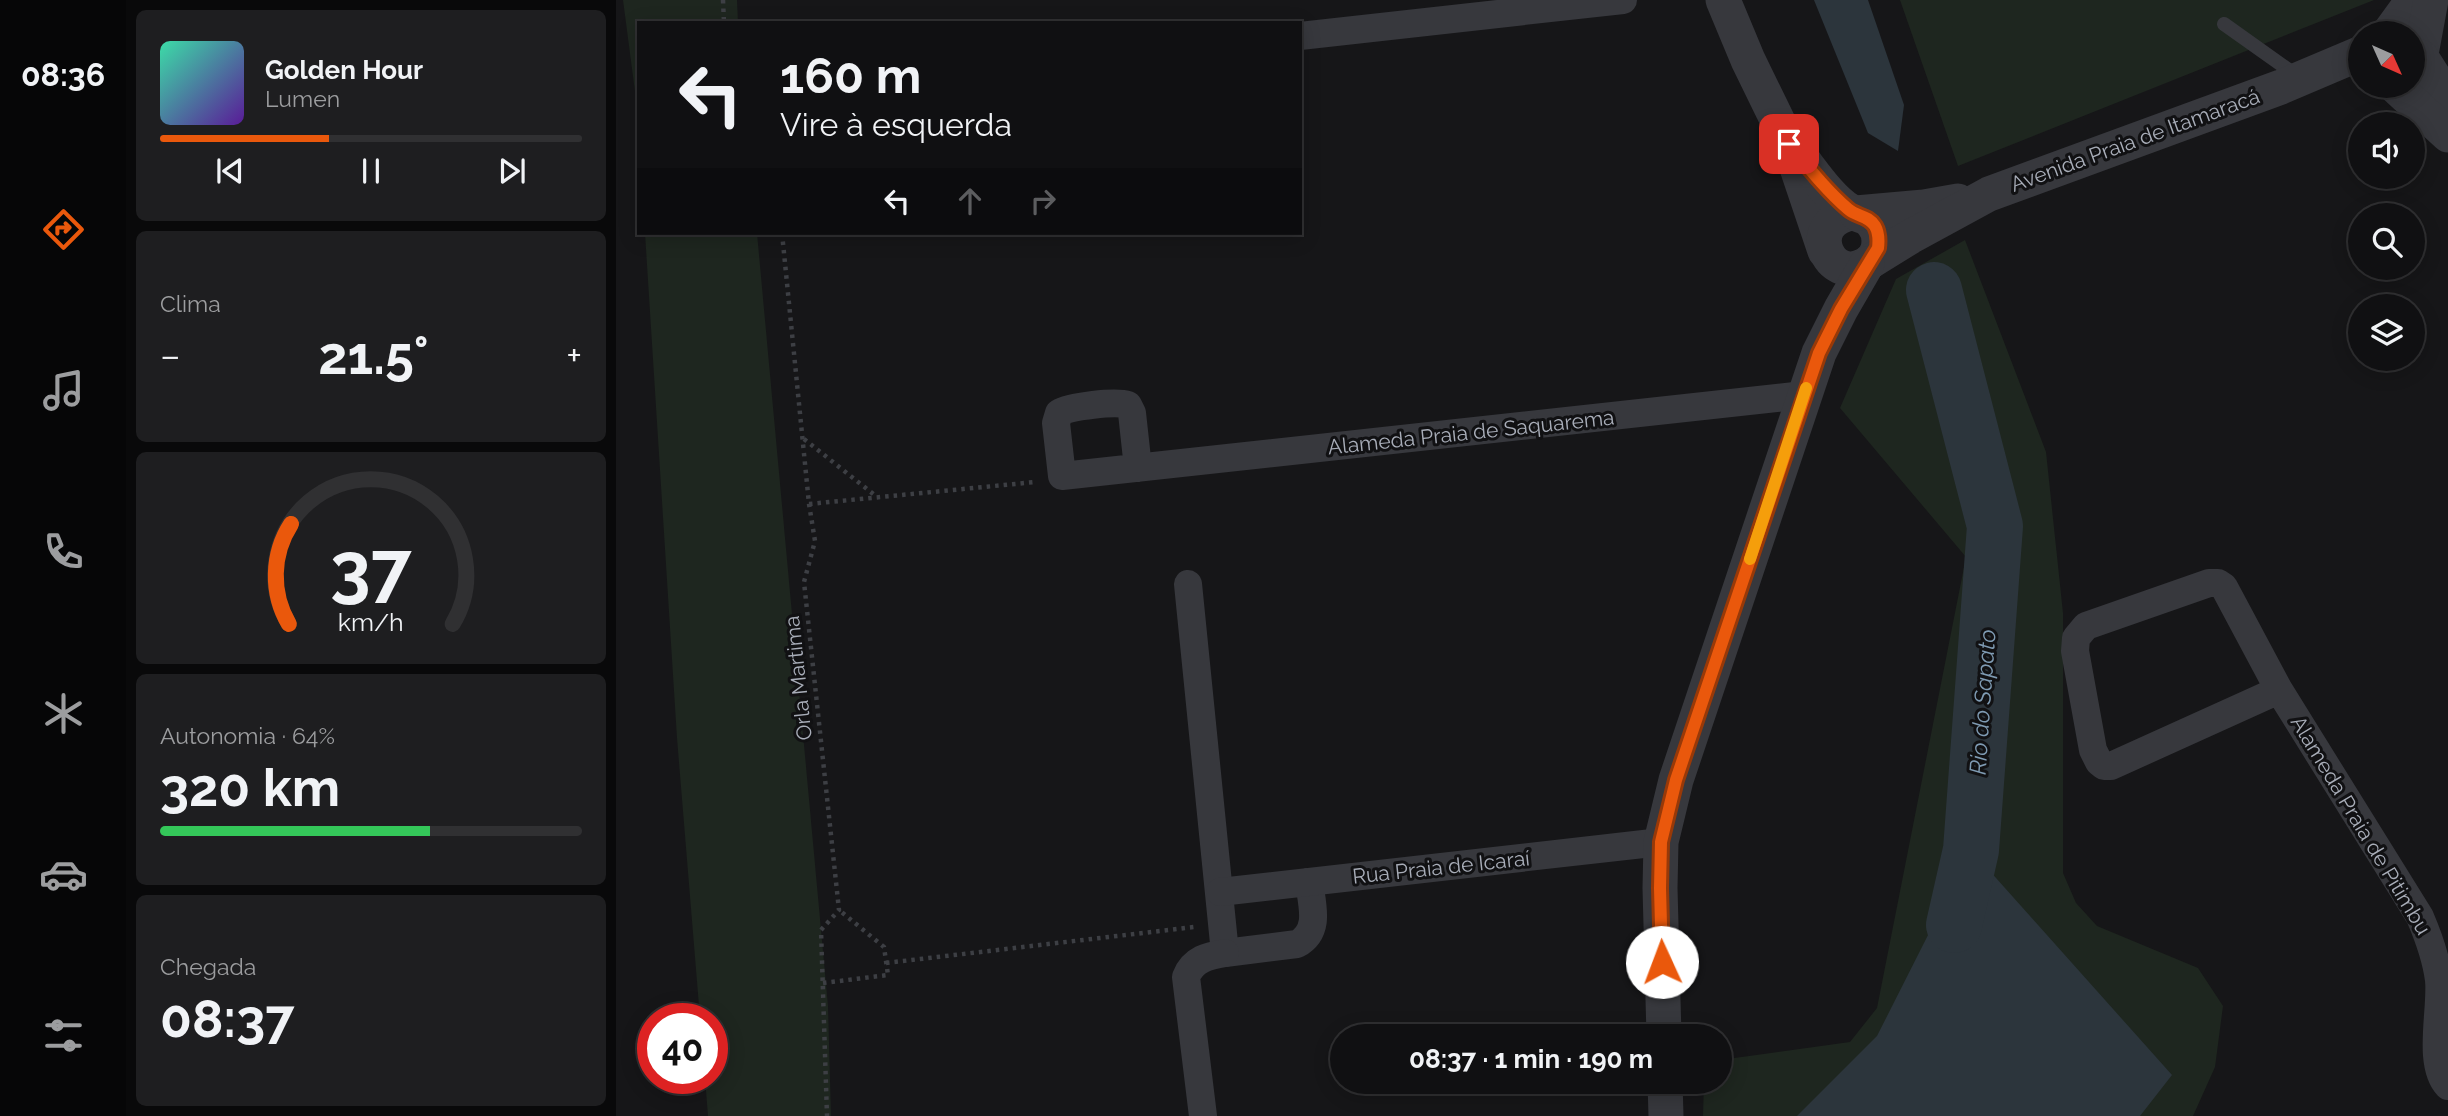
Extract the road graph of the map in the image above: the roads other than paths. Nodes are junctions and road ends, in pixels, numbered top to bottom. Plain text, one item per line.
1 (1623, 0) edge
2 (1723, 0) edge
3 (2413, 0) edge
4 (2431, 0) edge
5 (2398, 21) edge
6 (2426, 21) edge
7 (2224, 24) dead end
8 (1302, 36) edge
9 (2348, 59) edge
10 (2426, 70) edge
11 (2348, 82) edge
12 (2291, 83) junction
13 (2408, 98) edge
14 (2448, 99) edge
15 (2448, 135) edge
16 (1789, 144) junction
17 (1989, 194) junction
18 (1854, 213) junction
19 (1826, 254) junction
20 (1869, 262) junction
21 (1819, 353) junction
22 (1804, 396) junction
23 (1138, 468) junction
24 (1188, 584) dead end
25 (2279, 690) junction
26 (1661, 842) junction
27 (1309, 882) junction
28 (1220, 892) junction
29 (1225, 953) junction
30 (1664, 1024) edge
31 (2448, 1086) edge
32 (1665, 1094) edge
33 (1203, 1116) edge
34 (1666, 1116) edge

1 - 8 street
2 - 16 street
3 - 5 street
4 - 6 street
7 - 12 lane
9 - 12 street, Avenida Praia de Itamaracá
10 - 14 street
11 - 12 street, Avenida Praia de Itamaracá
12 - 17 street, Avenida Praia de Itamaracá
13 - 15 street
16 - 18 street
16 - 19 street
17 - 18 street, Avenida Praia de Itamaracá
17 - 20 street, Avenida Praia de Itamaracá
18 - 19 street
18 - 20 street
19 - 20 street
19 - 21 street
20 - 21 street
21 - 22 street
22 - 23 street, Alameda Praia de Saquarema
22 - 26 street
23 - 23 street, Alameda Praia de Saquarema
24 - 28 street
25 - 25 street, Alameda Praia de Pitimbu
25 - 31 street, Alameda Praia de Pitimbu
26 - 27 street, Rua Praia de Icaraí
26 - 30 street
27 - 28 street, Rua Praia de Icaraí
27 - 29 street
28 - 29 street
29 - 33 street
32 - 34 street

